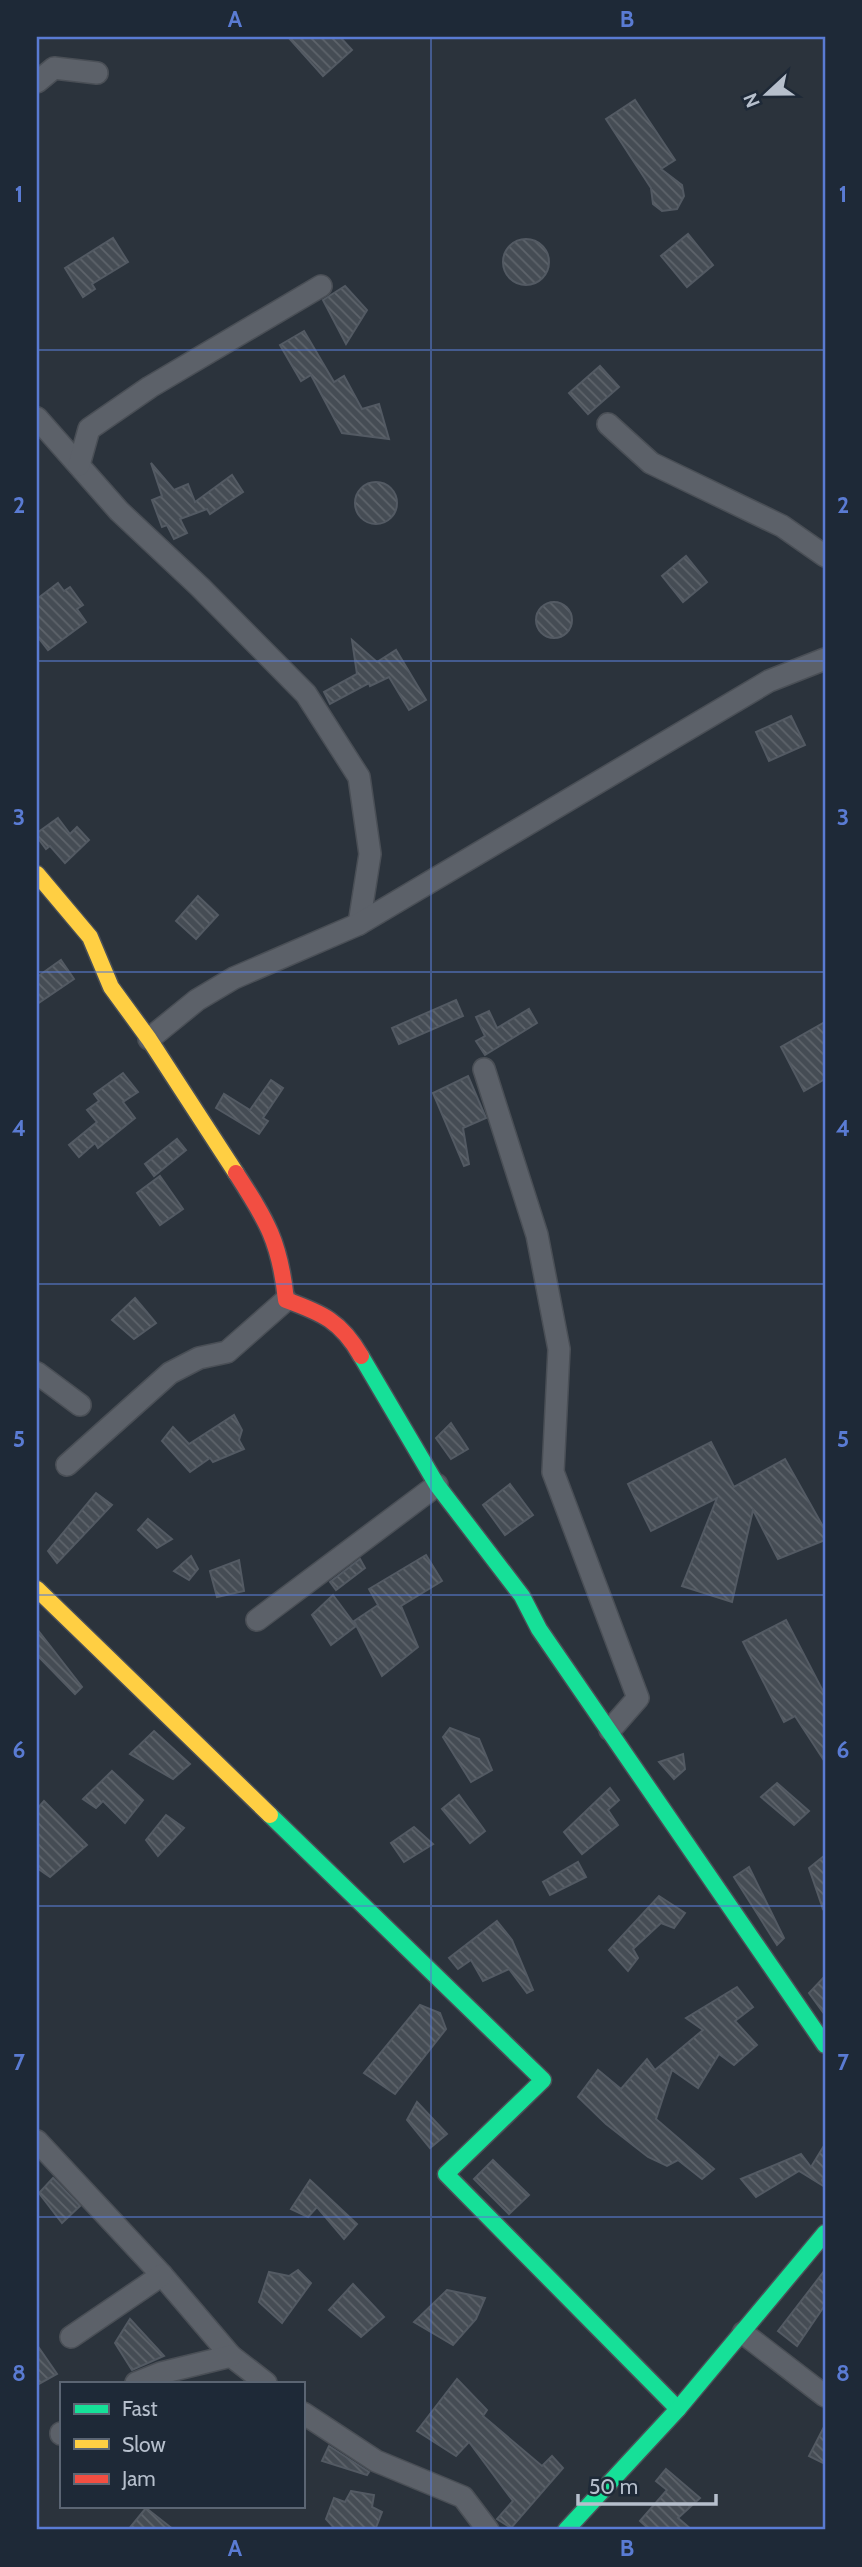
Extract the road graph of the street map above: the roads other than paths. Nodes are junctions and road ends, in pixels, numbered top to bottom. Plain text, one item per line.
1 (97, 74) dead end
2 (37, 82) edge
3 (321, 286) dead end
4 (37, 418) edge
5 (608, 424) dead end
6 (79, 465) junction
7 (825, 556) edge
8 (825, 659) edge
9 (37, 874) edge
10 (359, 924) junction
11 (149, 1038) junction
12 (484, 1069) dead end
13 (286, 1300) junction
14 (37, 1373) edge
15 (80, 1405) dead end
16 (67, 1465) dead end
17 (437, 1485) junction
18 (37, 1589) edge
19 (257, 1620) dead end
20 (610, 1730) junction
21 (825, 2045) edge
22 (37, 2141) edge
23 (825, 2233) edge
24 (162, 2275) junction
25 (743, 2333) junction
26 (71, 2337) dead end
27 (231, 2356) junction
28 (138, 2382) edge
29 (265, 2382) edge
30 (825, 2396) edge
31 (678, 2409) junction
32 (304, 2414) edge
33 (488, 2530) edge
34 (566, 2530) edge

1 - 2 street
3 - 6 street
4 - 6 street
5 - 7 street
6 - 10 street
8 - 10 street
9 - 11 street
10 - 11 street
11 - 13 street
12 - 20 street
13 - 16 street
13 - 17 street
14 - 15 street
17 - 19 street
17 - 20 street
18 - 31 street
20 - 21 street
22 - 24 street
23 - 25 street
24 - 26 street
24 - 27 street
25 - 30 street
25 - 31 street
27 - 28 street
27 - 29 street
31 - 34 street
32 - 33 street

